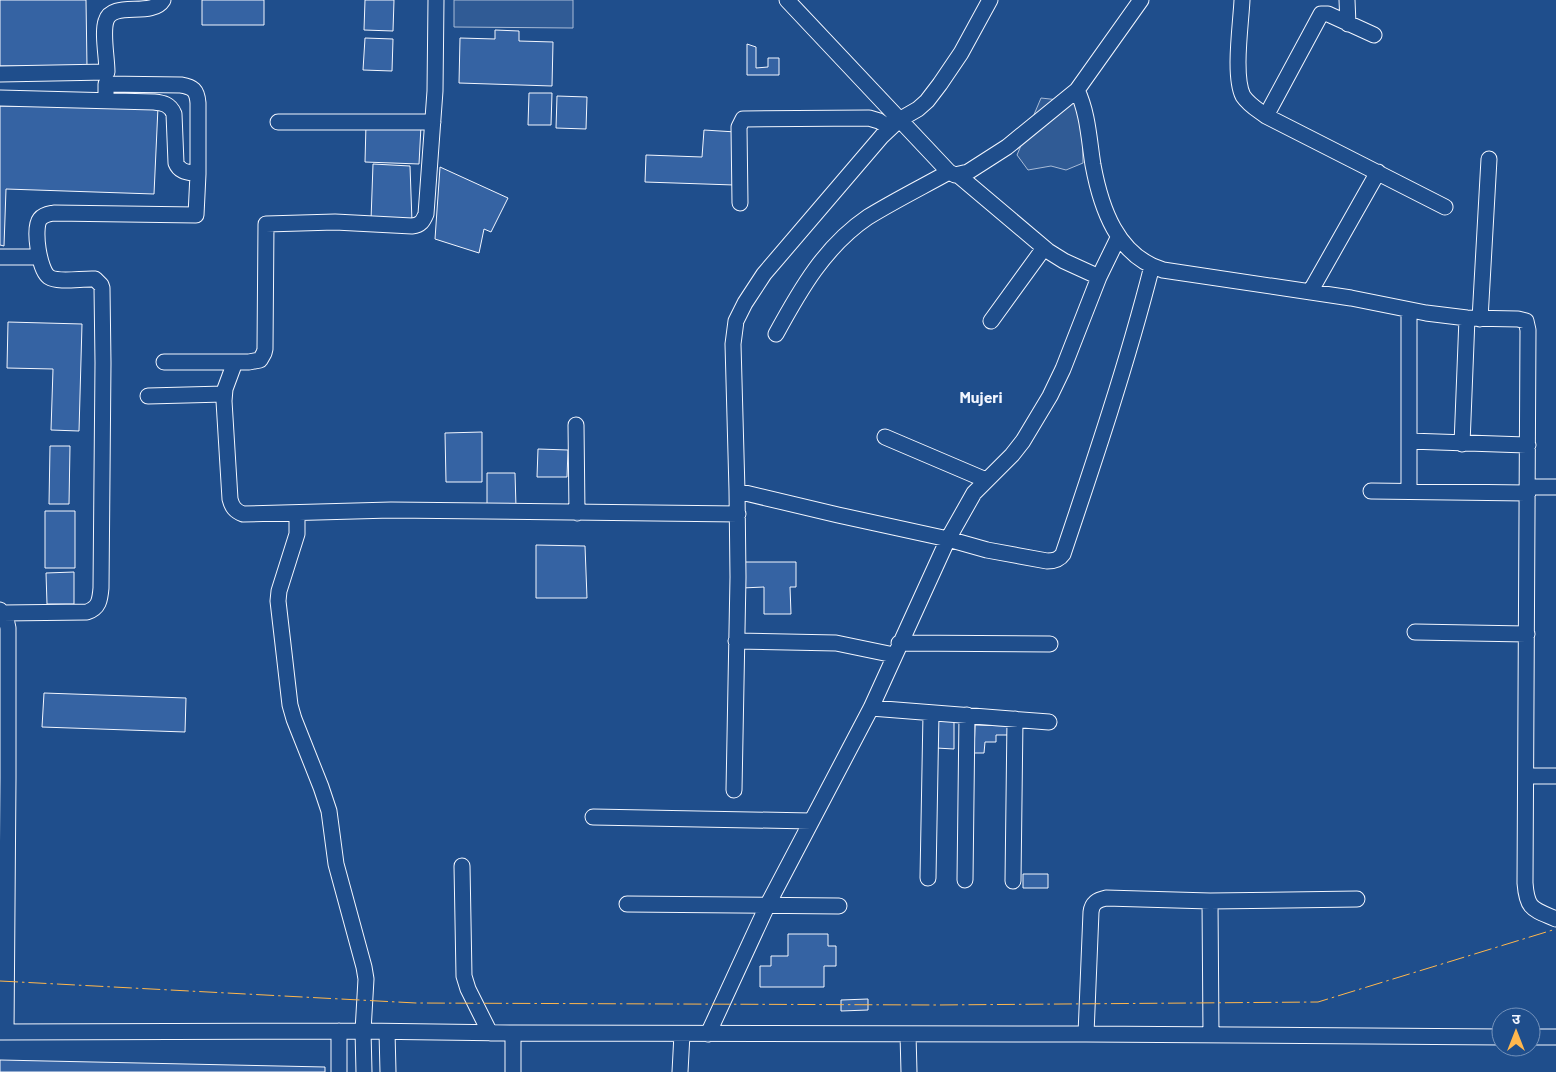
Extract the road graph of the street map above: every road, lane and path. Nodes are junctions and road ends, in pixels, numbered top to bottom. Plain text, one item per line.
1 (163, 0) edge
2 (436, 0) edge
3 (787, 0) edge
4 (990, 0) edge
5 (1142, 0) edge
6 (1242, 0) edge
7 (1347, 0) edge
8 (1348, 24) junction
9 (1374, 34) dead end
10 (0, 74) edge
11 (1077, 90) junction
12 (0, 98) edge
13 (106, 101) junction
14 (1266, 116) junction
15 (278, 122) dead end
16 (433, 122) junction
17 (895, 124) junction
18 (1489, 159) dead end
19 (1378, 172) junction
20 (198, 174) junction
21 (953, 174) junction
22 (740, 203) dead end
23 (1446, 207) dead end
24 (1118, 238) junction
25 (1044, 248) junction
26 (0, 257) edge
27 (39, 257) junction
28 (1152, 266) junction
29 (1099, 277) junction
30 (1310, 292) junction
31 (1409, 310) junction
32 (1474, 319) junction
33 (991, 321) dead end
34 (776, 334) dead end
35 (164, 362) dead end
36 (235, 362) junction
37 (224, 394) junction
38 (148, 396) dead end
39 (576, 425) dead end
40 (885, 437) dead end
41 (1409, 442) junction
42 (1462, 444) junction
43 (1528, 445) junction
44 (986, 480) junction
45 (1556, 487) edge
46 (1528, 490) junction
47 (737, 491) junction
48 (1371, 491) dead end
49 (1409, 491) junction
50 (297, 513) junction
51 (577, 513) junction
52 (738, 514) junction
53 (948, 539) junction
54 (2, 611) edge
55 (1415, 632) dead end
56 (1527, 634) junction
57 (736, 641) junction
58 (1050, 644) dead end
59 (897, 649) junction
60 (871, 708) junction
61 (931, 713) junction
62 (967, 715) junction
63 (1015, 719) junction
64 (1049, 722) dead end
65 (1526, 776) junction
66 (1556, 776) edge
67 (734, 790) dead end
68 (593, 817) dead end
69 (811, 821) junction
70 (462, 866) dead end
71 (928, 878) dead end
72 (966, 880) dead end
73 (1013, 880) dead end
74 (1357, 899) dead end
75 (1210, 901) junction
76 (627, 904) dead end
77 (768, 904) junction
78 (839, 906) dead end
79 (1556, 919) edge
80 (339, 1031) junction
81 (363, 1031) junction
82 (3, 1032) edge
83 (387, 1032) junction
84 (490, 1033) junction
85 (512, 1033) junction
86 (682, 1034) junction
87 (708, 1034) junction
88 (908, 1034) junction
89 (1086, 1034) junction
90 (1211, 1035) junction
91 (1491, 1037) edge
92 (1541, 1037) edge
93 (1556, 1037) edge
94 (339, 1072) edge
95 (364, 1072) edge
96 (388, 1072) edge
97 (513, 1072) edge
98 (680, 1072) edge
99 (909, 1072) edge

1 - 10 street
2 - 16 street
3 - 17 street
4 - 17 street
5 - 11 street
6 - 14 street
7 - 8 street
8 - 9 street
8 - 14 street
11 - 21 street
11 - 24 street
12 - 13 street
13 - 20 street
13 - 20 street
14 - 19 street
15 - 16 street
16 - 36 street
17 - 21 street
17 - 22 street
17 - 47 street
18 - 32 street
19 - 23 street
19 - 30 street
20 - 27 street
21 - 25 street
21 - 34 street
24 - 28 street
24 - 29 street
25 - 29 street
25 - 33 street
26 - 27 street
27 - 54 street
28 - 30 street
28 - 53 street
29 - 44 street
30 - 31 street
31 - 32 street
31 - 41 street
32 - 42 street
32 - 43 street
35 - 36 street
36 - 37 street
37 - 38 street
37 - 50 street
39 - 51 street
40 - 44 street
41 - 42 street
41 - 49 street
42 - 43 street
43 - 46 street
44 - 53 street
45 - 46 street
46 - 49 street
46 - 56 street
47 - 52 street
47 - 53 street
48 - 49 street
50 - 51 street
50 - 81 street
51 - 52 street
52 - 57 street
53 - 59 street
54 - 82 street
55 - 56 street
56 - 65 street
57 - 59 street
57 - 67 street
58 - 59 street
59 - 60 street
60 - 61 street
60 - 69 street
61 - 62 street
61 - 71 street
62 - 63 street
62 - 72 street
63 - 64 street
63 - 73 street
65 - 66 street
65 - 79 street
68 - 69 street
69 - 77 street
70 - 84 street
74 - 75 street
75 - 89 street
75 - 90 street
76 - 77 street
77 - 78 street
77 - 87 street
80 - 81 street
80 - 82 street
80 - 94 street
81 - 83 street
81 - 95 street
83 - 84 street
83 - 96 street
84 - 85 street
85 - 86 street
85 - 97 street
86 - 87 street
86 - 98 street
87 - 88 street
88 - 89 street
88 - 99 street
89 - 90 street
90 - 91 street
92 - 93 street

